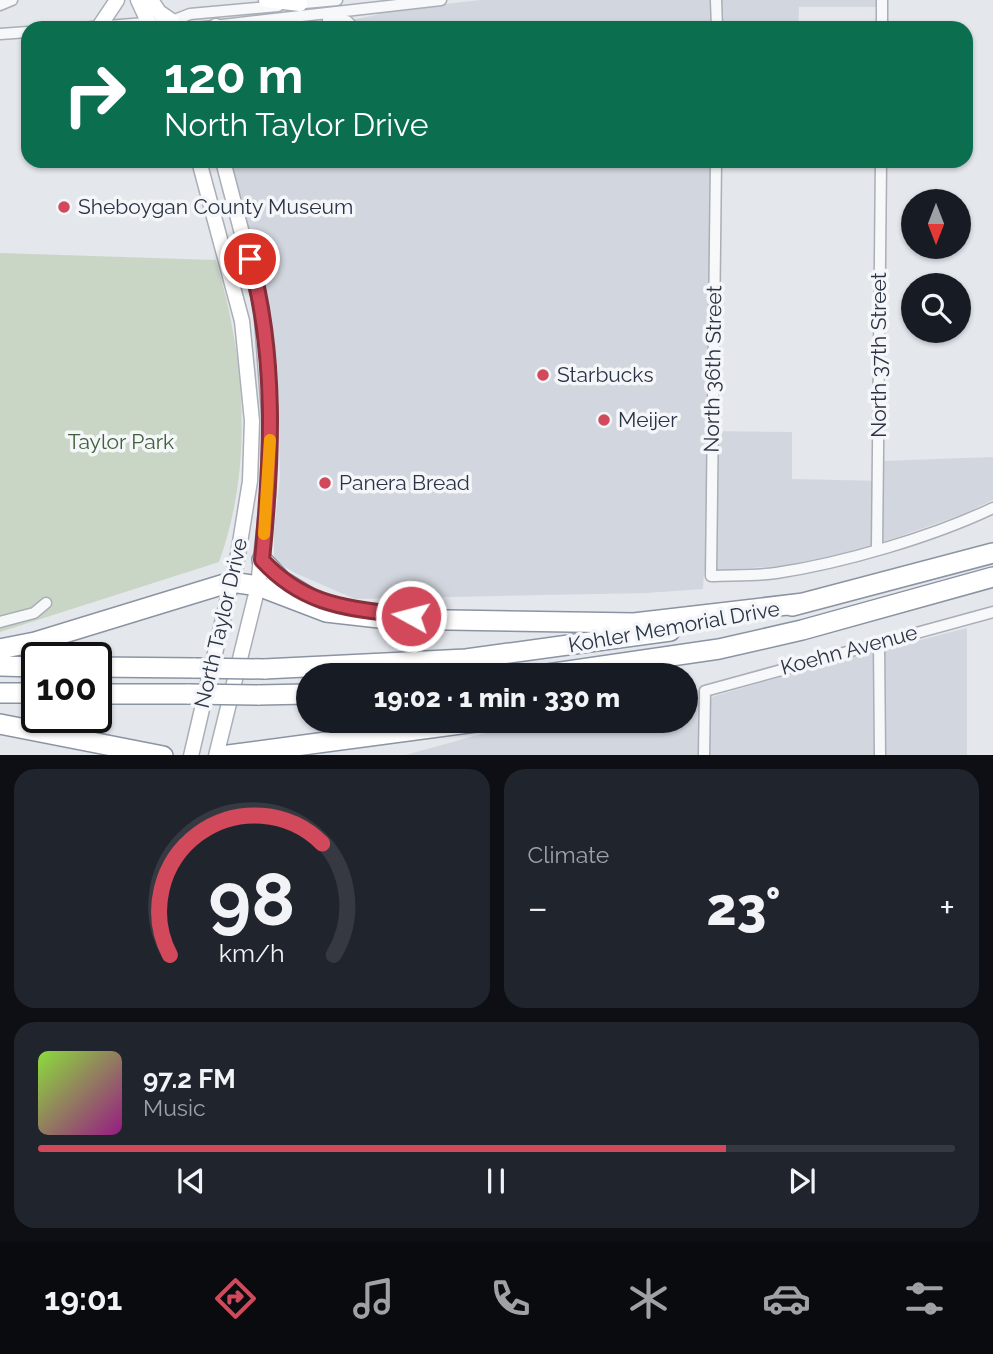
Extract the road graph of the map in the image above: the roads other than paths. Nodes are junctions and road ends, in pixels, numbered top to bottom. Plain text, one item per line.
1 (12, 0) edge
2 (117, 0) edge
3 (138, 0) edge
4 (150, 0) edge
5 (163, 0) edge
6 (266, 0) edge
7 (337, 0) edge
8 (441, 0) edge
9 (716, 0) edge
10 (882, 0) edge
11 (300, 4) junction
12 (0, 5) edge
13 (103, 21) edge
14 (149, 21) edge
15 (170, 21) edge
16 (173, 21) edge
17 (179, 21) edge
18 (273, 21) edge
19 (302, 21) edge
20 (347, 21) edge
21 (717, 21) edge
22 (882, 21) edge
23 (21, 32) edge
24 (0, 34) edge
25 (202, 168) edge
26 (225, 168) edge
27 (716, 168) edge
28 (880, 168) edge
29 (993, 508) edge
30 (877, 548) junction
31 (993, 553) edge
32 (262, 560) junction
33 (993, 577) edge
34 (231, 582) junction
35 (258, 586) junction
36 (46, 603) dead end
37 (804, 603) junction
38 (993, 611) edge
39 (453, 621) junction
40 (0, 622) edge
41 (879, 643) junction
42 (0, 649) edge
43 (719, 649) junction
44 (623, 663) edge
45 (678, 663) edge
46 (0, 666) edge
47 (21, 667) edge
48 (112, 667) edge
49 (0, 693) edge
50 (21, 693) edge
51 (112, 694) edge
52 (296, 694) edge
53 (0, 724) edge
54 (391, 733) edge
55 (130, 752) edge
56 (163, 755) edge
57 (191, 755) edge
58 (216, 755) edge
59 (221, 755) edge
60 (704, 755) edge
61 (880, 755) edge

1 - 12 street
2 - 13 main road
3 - 14 main road
4 - 15 main road
5 - 16 main road
6 - 11 main road
7 - 11 street
8 - 18 street
9 - 21 street
10 - 22 street
11 - 17 street
19 - 20 street
23 - 24 street
25 - 34 main road, North Taylor Drive
26 - 32 main road, North Taylor Drive
27 - 30 street, North 36th Street
28 - 30 street, North 37th Street
29 - 30 street
31 - 37 highway, Kohler Memorial Drive
32 - 35 main road, North Taylor Drive
32 - 39 highway
33 - 43 highway, Kohler Memorial Drive
34 - 35 highway
34 - 42 highway
34 - 57 main road, North Taylor Drive
35 - 39 highway
35 - 58 main road, North Taylor Drive
36 - 40 street
37 - 39 highway
37 - 48 highway, Kohler Memorial Drive, bridge
38 - 41 street, Koehn Avenue
41 - 60 street, Koehn Avenue
41 - 61 street
43 - 44 highway, Kohler Memorial Drive
43 - 45 highway
46 - 47 highway
49 - 50 highway
51 - 52 highway, bridge
53 - 55 highway
54 - 59 highway
55 - 56 highway

